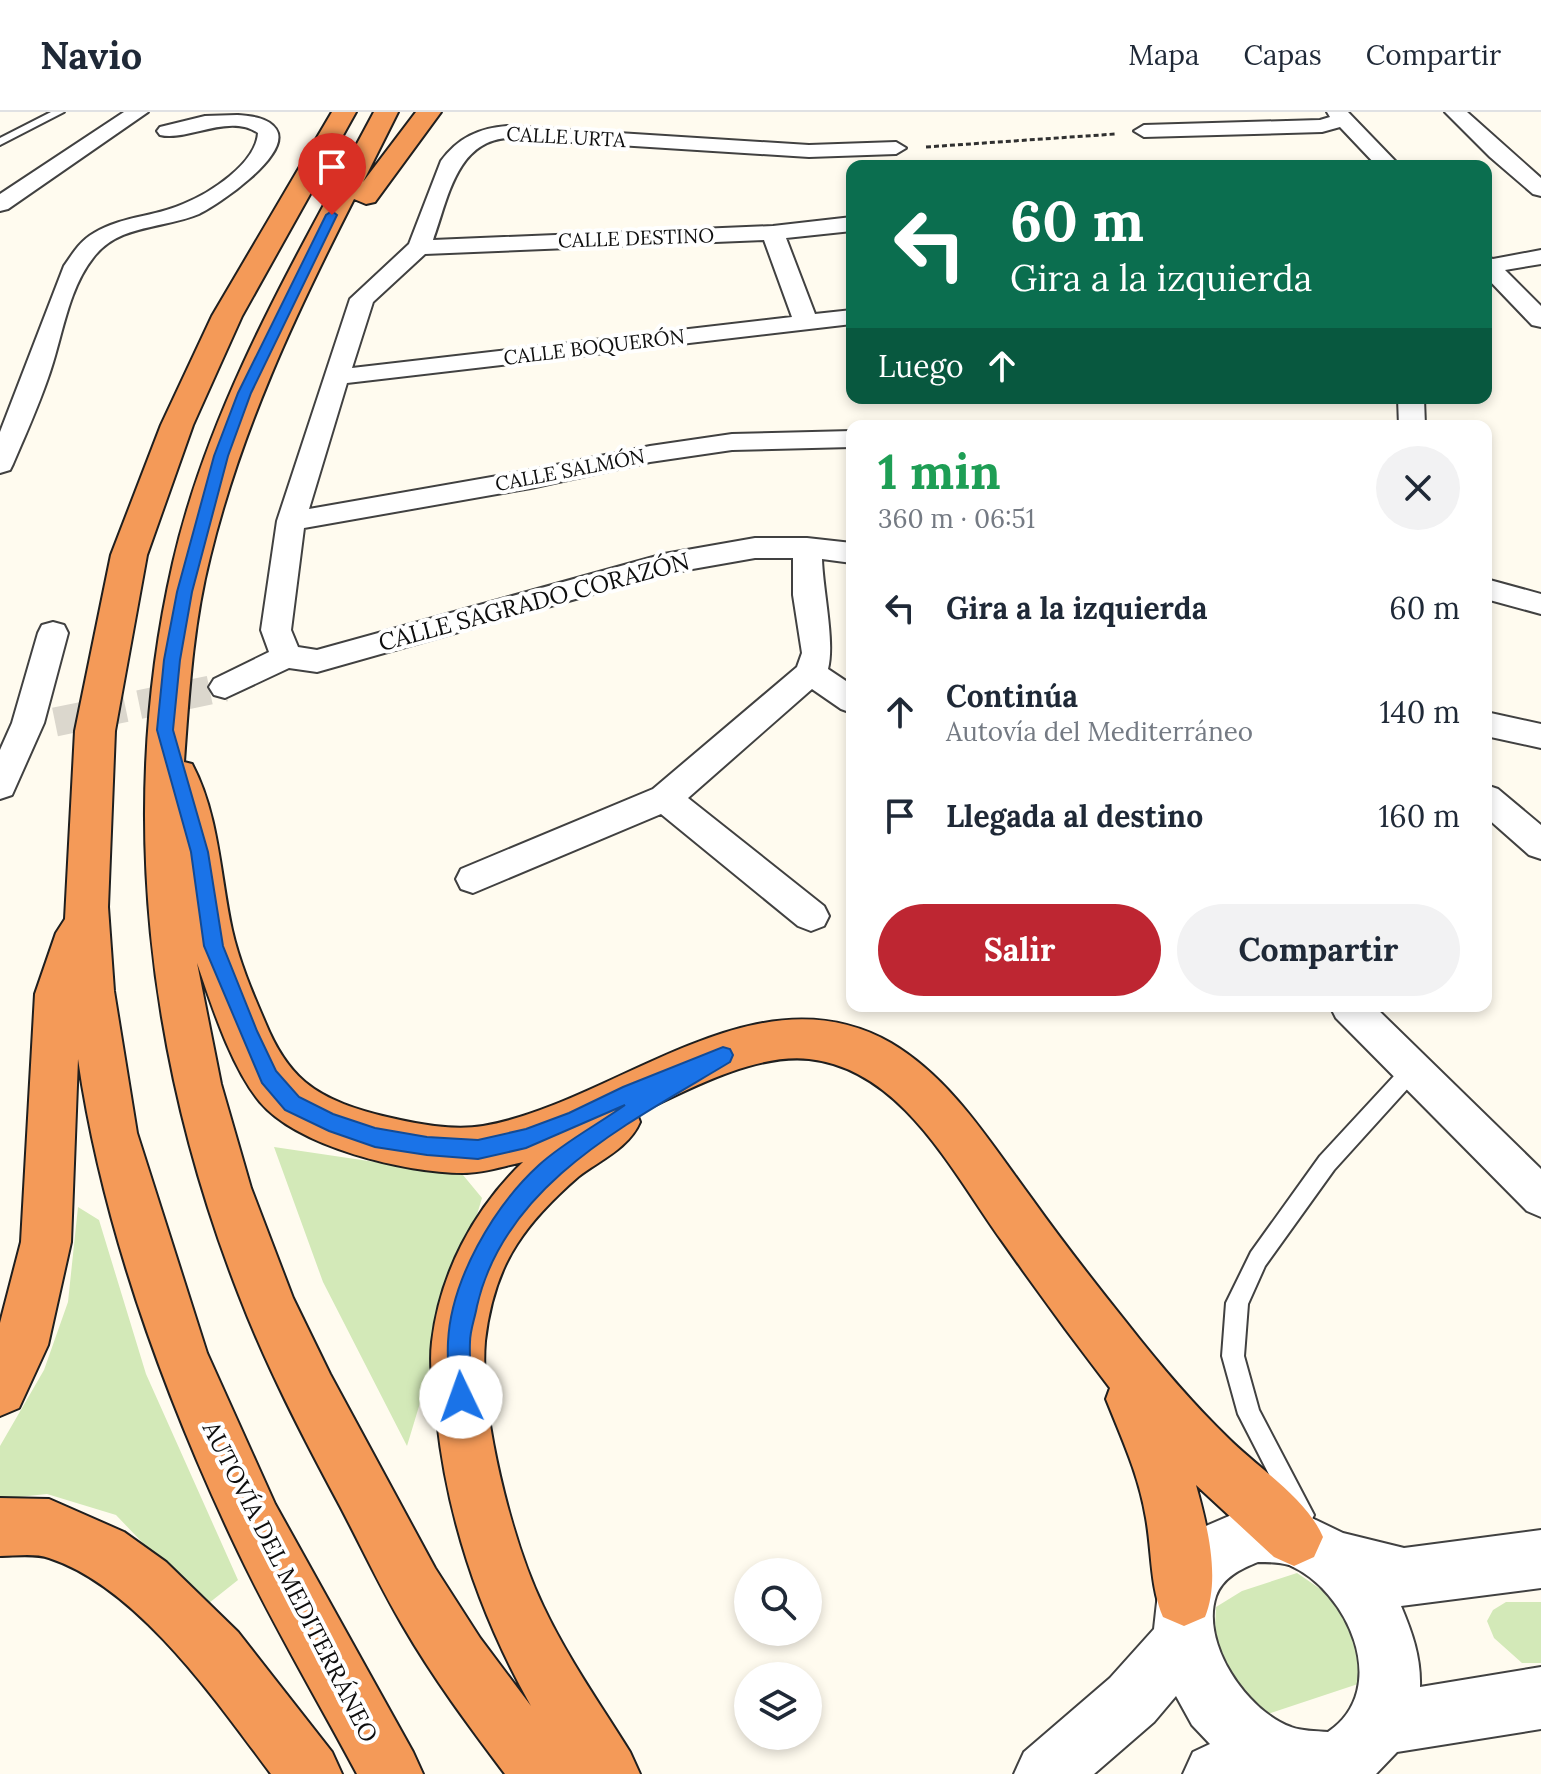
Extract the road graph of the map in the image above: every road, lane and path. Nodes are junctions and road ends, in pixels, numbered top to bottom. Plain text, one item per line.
1 (59, 112) edge
2 (138, 112) edge
3 (386, 112) edge
4 (429, 112) edge
5 (1455, 112) edge
6 (1340, 116) edge
7 (337, 119) edge
8 (167, 131) dead end
9 (1144, 131) joint
10 (0, 142) edge
11 (896, 148) joint
12 (1383, 160) edge
13 (1541, 189) edge
14 (0, 204) edge
15 (846, 225) edge
16 (773, 233) junction
17 (318, 241) junction
18 (419, 247) junction
19 (1541, 257) edge
20 (1492, 265) edge
21 (1492, 271) edge
22 (846, 318) edge
23 (1541, 320) edge
24 (806, 322) junction
25 (336, 377) junction
26 (846, 439) edge
27 (0, 464) edge
28 (291, 521) junction
29 (807, 548) junction
30 (846, 552) edge
31 (1492, 591) edge
32 (1541, 604) edge
33 (53, 633) dead end
34 (286, 657) junction
35 (811, 673) junction
36 (225, 687) tunnel mouth
37 (846, 697) edge
38 (28, 723) edge
39 (1492, 725) edge
40 (165, 730) junction
41 (1541, 736) edge
42 (0, 786) edge
43 (665, 798) junction
44 (1492, 803) edge
45 (1541, 845) edge
46 (473, 879) dead end
47 (86, 907) junction
48 (811, 916) dead end
49 (1355, 1012) edge
50 (723, 1055) junction
51 (1413, 1069) junction
52 (1541, 1197) edge
53 (1083, 1310) junction
54 (0, 1389) edge
55 (0, 1527) edge
56 (1316, 1549) junction
57 (1541, 1559) edge
58 (1184, 1619) junction
59 (1541, 1698) edge
60 (1379, 1724) junction
61 (1237, 1764) edge
62 (310, 1774) edge
63 (391, 1774) edge
64 (543, 1774) edge
65 (608, 1774) edge
66 (1046, 1774) edge

1 - 10 lane
2 - 14 street
3 - 17 highway
4 - 17 highway
5 - 13 street
6 - 9 street
6 - 12 street
7 - 47 highway, AUTOVÍA DEL MEDITERRÁNEO
8 - 27 street
9 - 11 path
11 - 18 street, CALLE URTA
15 - 16 street, CALLE DESTINO
16 - 18 street, CALLE DESTINO
16 - 24 street
17 - 40 highway
18 - 25 street, CALLE URTA
19 - 20 street
21 - 23 street
22 - 24 street, CALLE BOQUERÓN
24 - 25 street, CALLE BOQUERÓN
25 - 28 street, CALLE URTA
26 - 28 street, CALLE SALMÓN
28 - 34 street, CALLE URTA
29 - 30 street, CALLE SAGRADO CORAZÓN
29 - 34 street, CALLE SAGRADO CORAZÓN
29 - 35 street
31 - 32 street
33 - 38 street
34 - 36 street, CALLE SAGRADO CORAZÓN
35 - 37 street
35 - 43 street
38 - 42 street
39 - 41 street
40 - 50 highway
40 - 64 highway
43 - 46 street
43 - 48 street
44 - 45 street
47 - 54 highway
47 - 63 highway, AUTOVÍA DEL MEDITERRÁNEO
49 - 51 street
50 - 53 highway
50 - 65 highway
51 - 52 street
51 - 56 lane
53 - 56 highway
53 - 58 highway
55 - 62 highway
56 - 57 street
56 - 58 street
56 - 60 street
58 - 61 street
58 - 66 street
59 - 60 street
60 - 61 street

